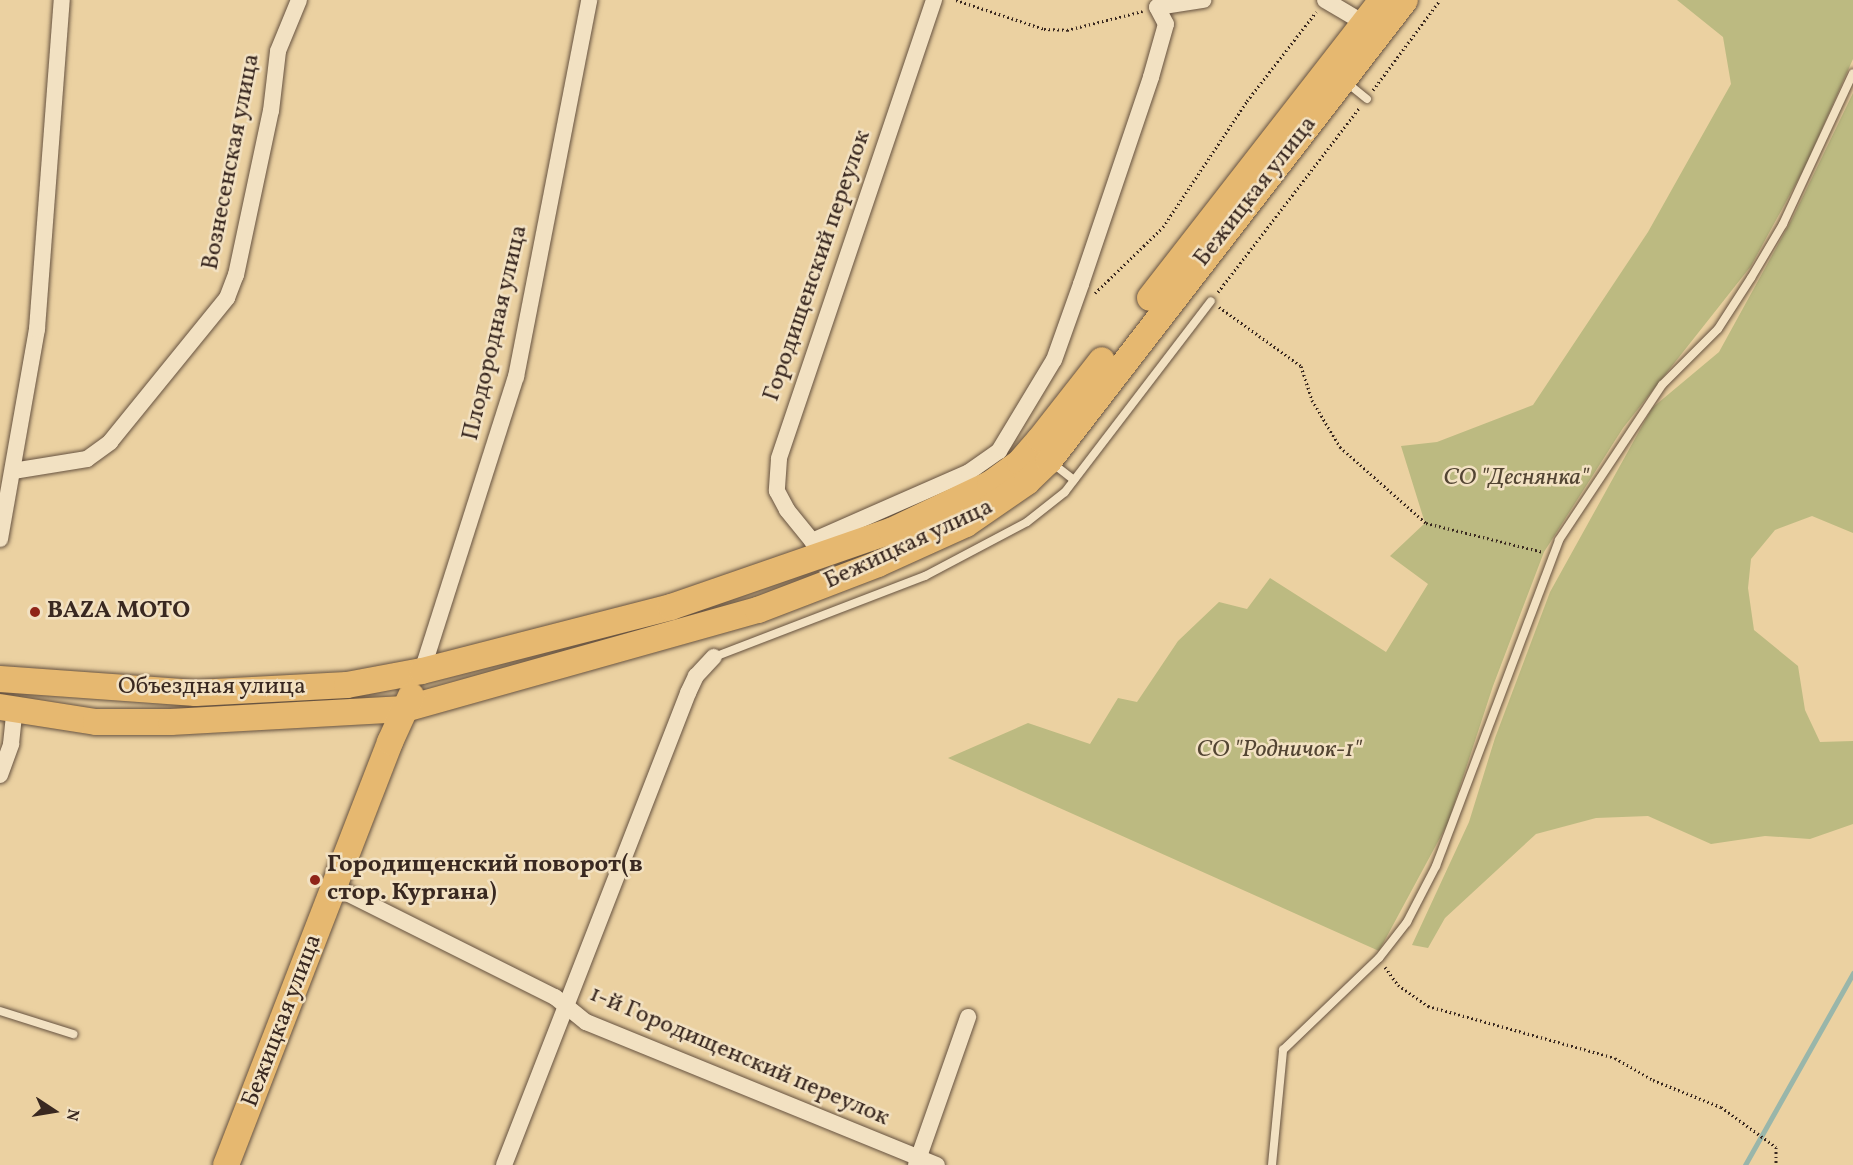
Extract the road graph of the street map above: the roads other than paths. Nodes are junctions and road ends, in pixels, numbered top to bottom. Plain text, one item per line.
1 (62, 0) edge
2 (299, 0) edge
3 (589, 0) edge
4 (934, 0) edge
5 (1203, 0) edge
6 (1382, 0) edge
7 (1405, 0) edge
8 (1154, 4) edge
9 (1321, 5) edge
10 (1364, 23) junction
11 (1853, 73) edge
12 (1343, 81) junction
13 (1367, 99) road end
14 (1211, 302) road end
15 (1049, 461) junction
16 (13, 471) junction
17 (1074, 480) junction
18 (0, 539) edge
19 (714, 657) joint
20 (422, 671) junction
21 (0, 679) edge
22 (7, 708) edge
23 (405, 709) junction
24 (0, 775) edge
25 (335, 887) junction
26 (565, 1007) junction
27 (0, 1011) edge
28 (968, 1017) dead end
29 (73, 1034) dead end
30 (917, 1162) edge
31 (226, 1165) edge
32 (504, 1165) edge
33 (937, 1165) edge
34 (1272, 1165) edge

1 - 16 street
2 - 16 street, Вознесенская улица
3 - 20 street, Плодородная улица
4 - 8 street, Городищенский переулок
5 - 8 street
6 - 10 main road, Бежицкая улица
7 - 12 main road, Бежицкая улица
9 - 10 street
10 - 20 main road, Бежицкая улица
11 - 34 lane
12 - 13 lane
12 - 15 main road, Бежицкая улица
14 - 17 lane
15 - 17 lane
15 - 23 main road, Бежицкая улица
16 - 18 street
17 - 19 lane
19 - 26 street
20 - 21 main road, Объездная улица
20 - 23 main road, Бежицкая улица
22 - 23 main road, Объездная улица
22 - 24 street
23 - 25 main road, Бежицкая улица
25 - 26 street, 1-й Городищенский переулок
25 - 31 main road, Бежицкая улица
26 - 30 street, 1-й Городищенский переулок
26 - 32 street
27 - 29 lane
28 - 30 street
30 - 33 street, 1-й Городищенский переулок

